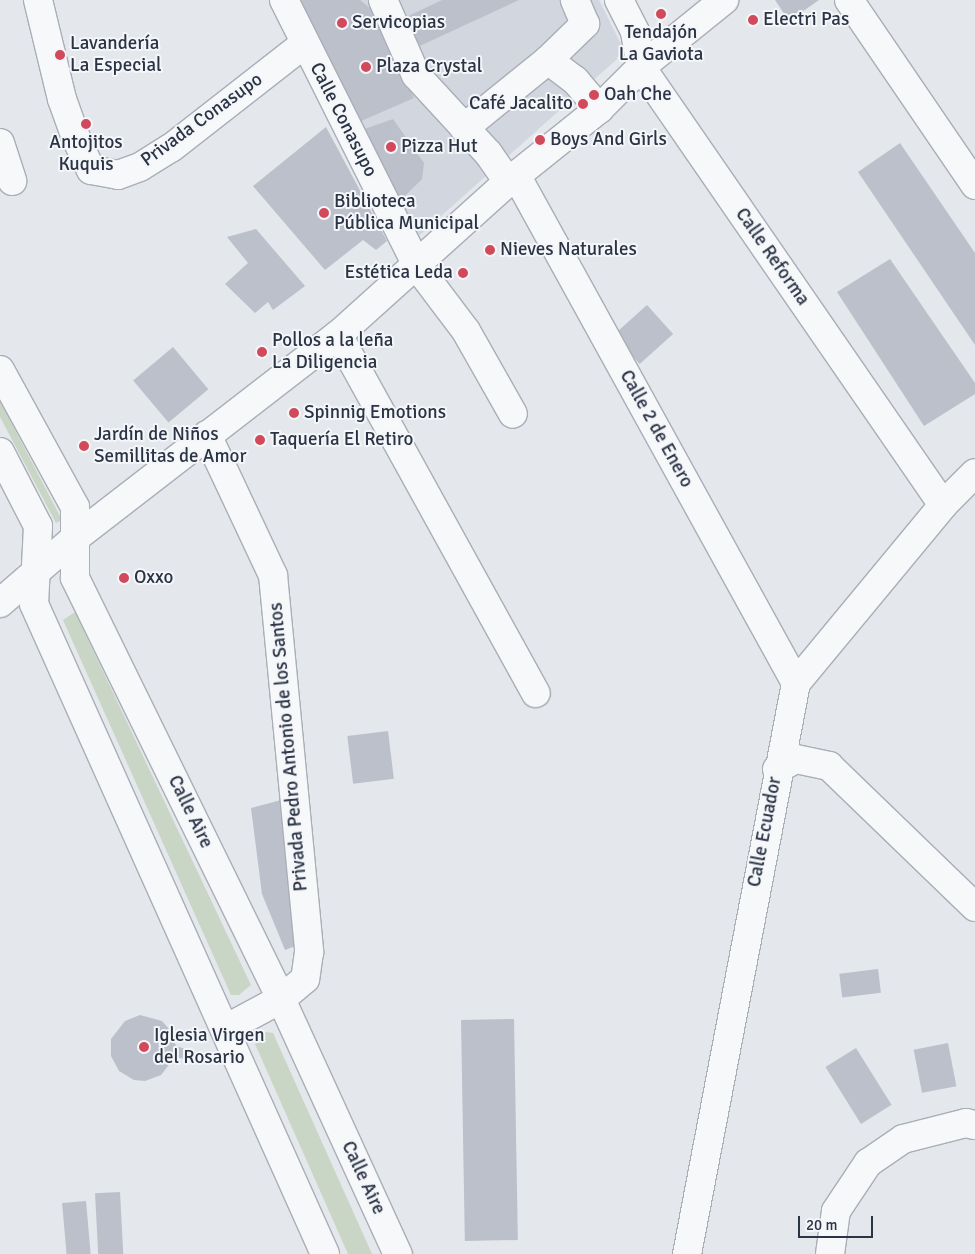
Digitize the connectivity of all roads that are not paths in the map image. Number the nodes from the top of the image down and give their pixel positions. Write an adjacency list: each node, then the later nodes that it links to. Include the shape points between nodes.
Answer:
1 (38, 0): 8 (street, Privada Conasupo, via 76,138 91,170 118,175 140,167 171,148)
2 (284, 0): 8 (street, Calle Conasupo)
3 (383, 0): 12 (street, Calle 2 de Enero, via 416,75)
4 (575, 0): 9 (street, via 586,24)
5 (619, 0): 10 (street, Calle Reforma, via 635,32)
6 (724, 0): 10 (street)
7 (849, 0): 16 (street)
8 (304, 44): 17 (street, Calle Conasupo)
9 (548, 60): 11 (street, via 575,80); 12 (street)
10 (641, 67): 11 (street); 24 (street, Calle Reforma)
11 (599, 109): 14 (street)
12 (464, 128): 14 (street, Calle 2 de Enero)
13 (0, 143): 15 (street)
14 (512, 178): 17 (street); 28 (street, Calle 2 de Enero)
15 (12, 181)
16 (975, 185)
17 (417, 266): 18 (street); 20 (street, Calle Conasupo, via 466,331)
18 (338, 334): 21 (street); 29 (street)
19 (0, 370): 25 (street, Calle Aire, via 75,507)
20 (513, 414)
21 (207, 435): 25 (street); 32 (street, Privada Pedro Antonio de los Santos, via 273,575 309,952 305,979)
22 (0, 452): 26 (street, via 38,526)
23 (975, 473): 24 (street, Calle Ecuador)
24 (943, 506): 28 (street, Calle Ecuador)
25 (75, 538): 26 (street); 32 (street, Calle Aire, via 75,578)
26 (36, 573): 27 (street); 33 (street, via 34,604)
27 (0, 603)
28 (796, 683): 30 (street, Calle Ecuador)
29 (536, 693)
30 (777, 769): 31 (street, via 796,759 829,766); 37 (street, Calle Ecuador)
31 (975, 908)
32 (281, 999): 33 (street, Privada Pedro Antonio de los Santos); 36 (street, Calle Aire)
33 (225, 1029): 35 (street)
34 (975, 1125): 38 (street, via 966,1123 903,1139 868,1163 836,1211)
35 (326, 1254)
36 (398, 1254)
37 (687, 1254)
38 (830, 1254)

